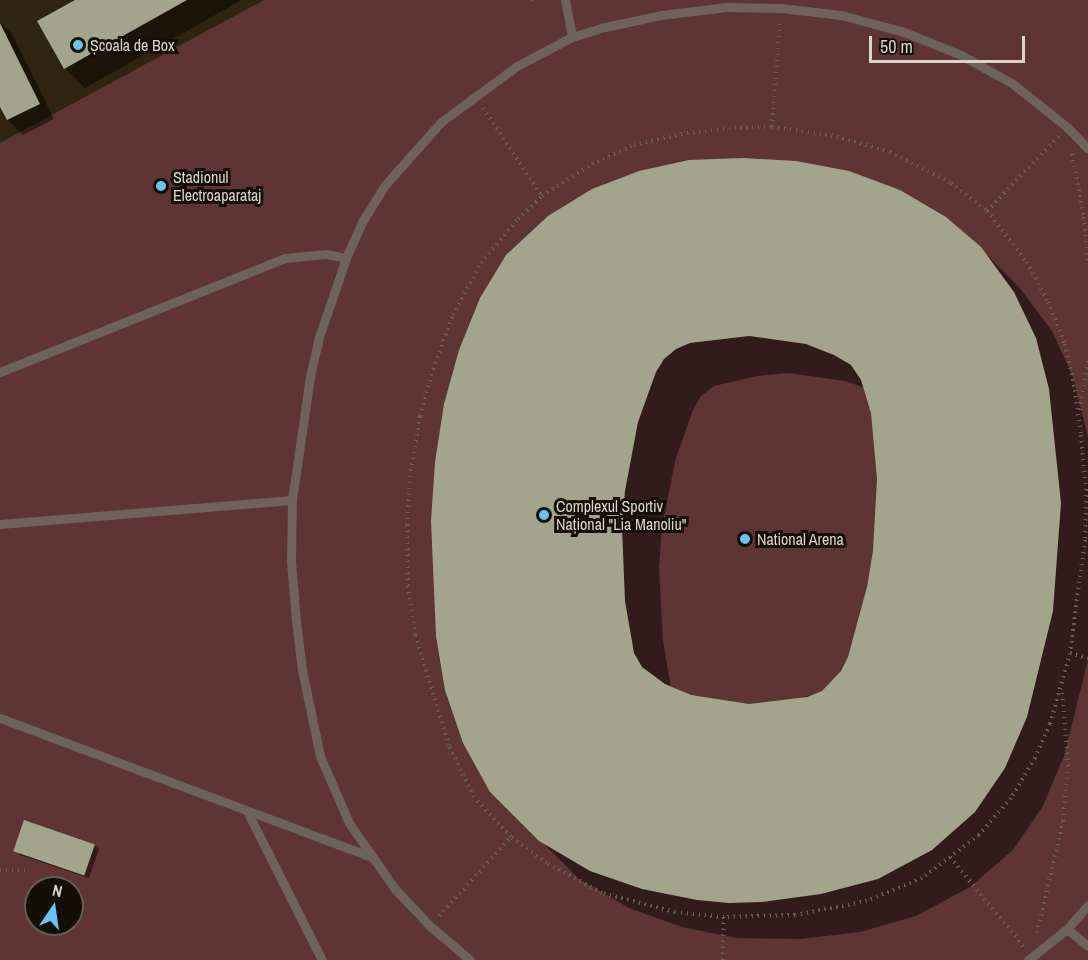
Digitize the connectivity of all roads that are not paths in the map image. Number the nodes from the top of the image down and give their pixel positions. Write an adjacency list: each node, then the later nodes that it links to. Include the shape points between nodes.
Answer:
1 (565, 0): 2 (lane)
2 (572, 37): 3 (lane, via 661,15 727,7 841,15 904,32 961,54 1013,84); 4 (lane, via 517,66 441,122 385,185)
3 (1088, 149)
4 (346, 258): 5 (lane, via 316,254 285,258); 6 (lane, via 318,340)
5 (0, 372)
6 (292, 500): 7 (lane); 10 (lane, via 292,574 310,714 320,756 349,823)
7 (0, 525)
8 (0, 718): 9 (lane)
9 (247, 811): 10 (lane); 15 (lane)
10 (371, 857): 16 (lane, via 430,926)
11 (1088, 905): 12 (lane)
12 (1067, 928): 13 (lane); 14 (lane)
13 (1088, 946)
14 (1030, 959)
15 (322, 960)
16 (470, 960)

